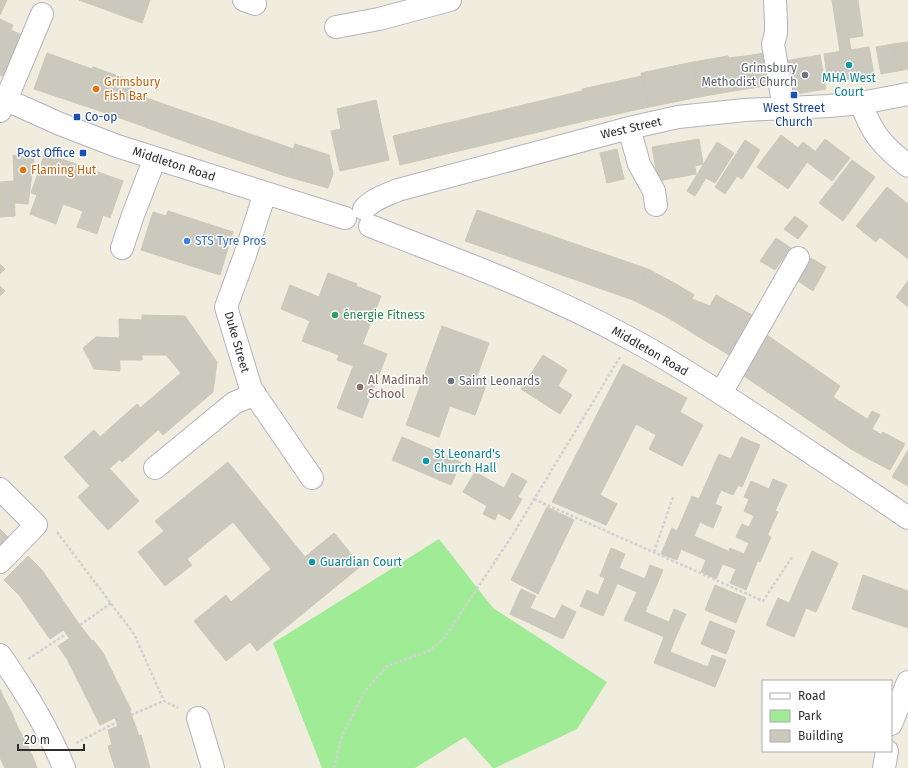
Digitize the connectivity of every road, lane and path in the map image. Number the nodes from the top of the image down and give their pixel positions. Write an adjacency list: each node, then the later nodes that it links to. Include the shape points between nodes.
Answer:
1 (450, 0): 4 (street, via 380,19)
2 (775, 0): 8 (street, via 776,33 773,44)
3 (42, 14): 7 (street, Middleton Road)
4 (336, 27)
5 (908, 94): 6 (street, West Street)
6 (861, 102): 8 (street, West Street); 11 (street, via 869,124 880,141)
7 (2, 103): 10 (street, Middleton Road)
8 (784, 108): 9 (street, West Street, via 678,117)
9 (629, 128): 13 (street, via 639,164 652,185); 14 (street, West Street, via 398,190 372,202)
10 (155, 158): 12 (street, Middleton Road); 15 (street)
11 (908, 166)
12 (265, 193): 14 (street, Middleton Road); 19 (street, Duke Street, via 226,307 251,389)
13 (656, 205)
14 (360, 218): 17 (street, Middleton Road, via 492,273)
15 (122, 248)
16 (798, 258): 18 (street)
17 (630, 339): 18 (street, Middleton Road); 24 (path)
18 (721, 393): 25 (street, Middleton Road)
19 (255, 394): 20 (street, via 234,403); 21 (street, Duke Street)
20 (155, 468)
21 (312, 478)
22 (0, 489): 26 (street)
23 (673, 497): 27 (path)
24 (534, 499): 27 (path); 43 (path, via 445,637 429,651 387,666 365,691 341,738)
25 (908, 518)
26 (36, 525): 29 (street); 30 (path, via 54,529)
27 (654, 552): 28 (path, via 763,601)
28 (792, 557)
29 (0, 562)
30 (111, 603): 31 (path); 35 (path, via 134,634)
31 (80, 624)
32 (66, 634): 33 (path)
33 (6, 663): 41 (street)
34 (908, 682): 39 (street)
35 (164, 701): 36 (path); 37 (path)
36 (132, 715)
37 (198, 718): 42 (street)
38 (117, 722): 41 (path)
39 (892, 722)
40 (887, 752): 44 (street)
41 (61, 760)
42 (213, 768)
43 (334, 768)
44 (884, 768)

